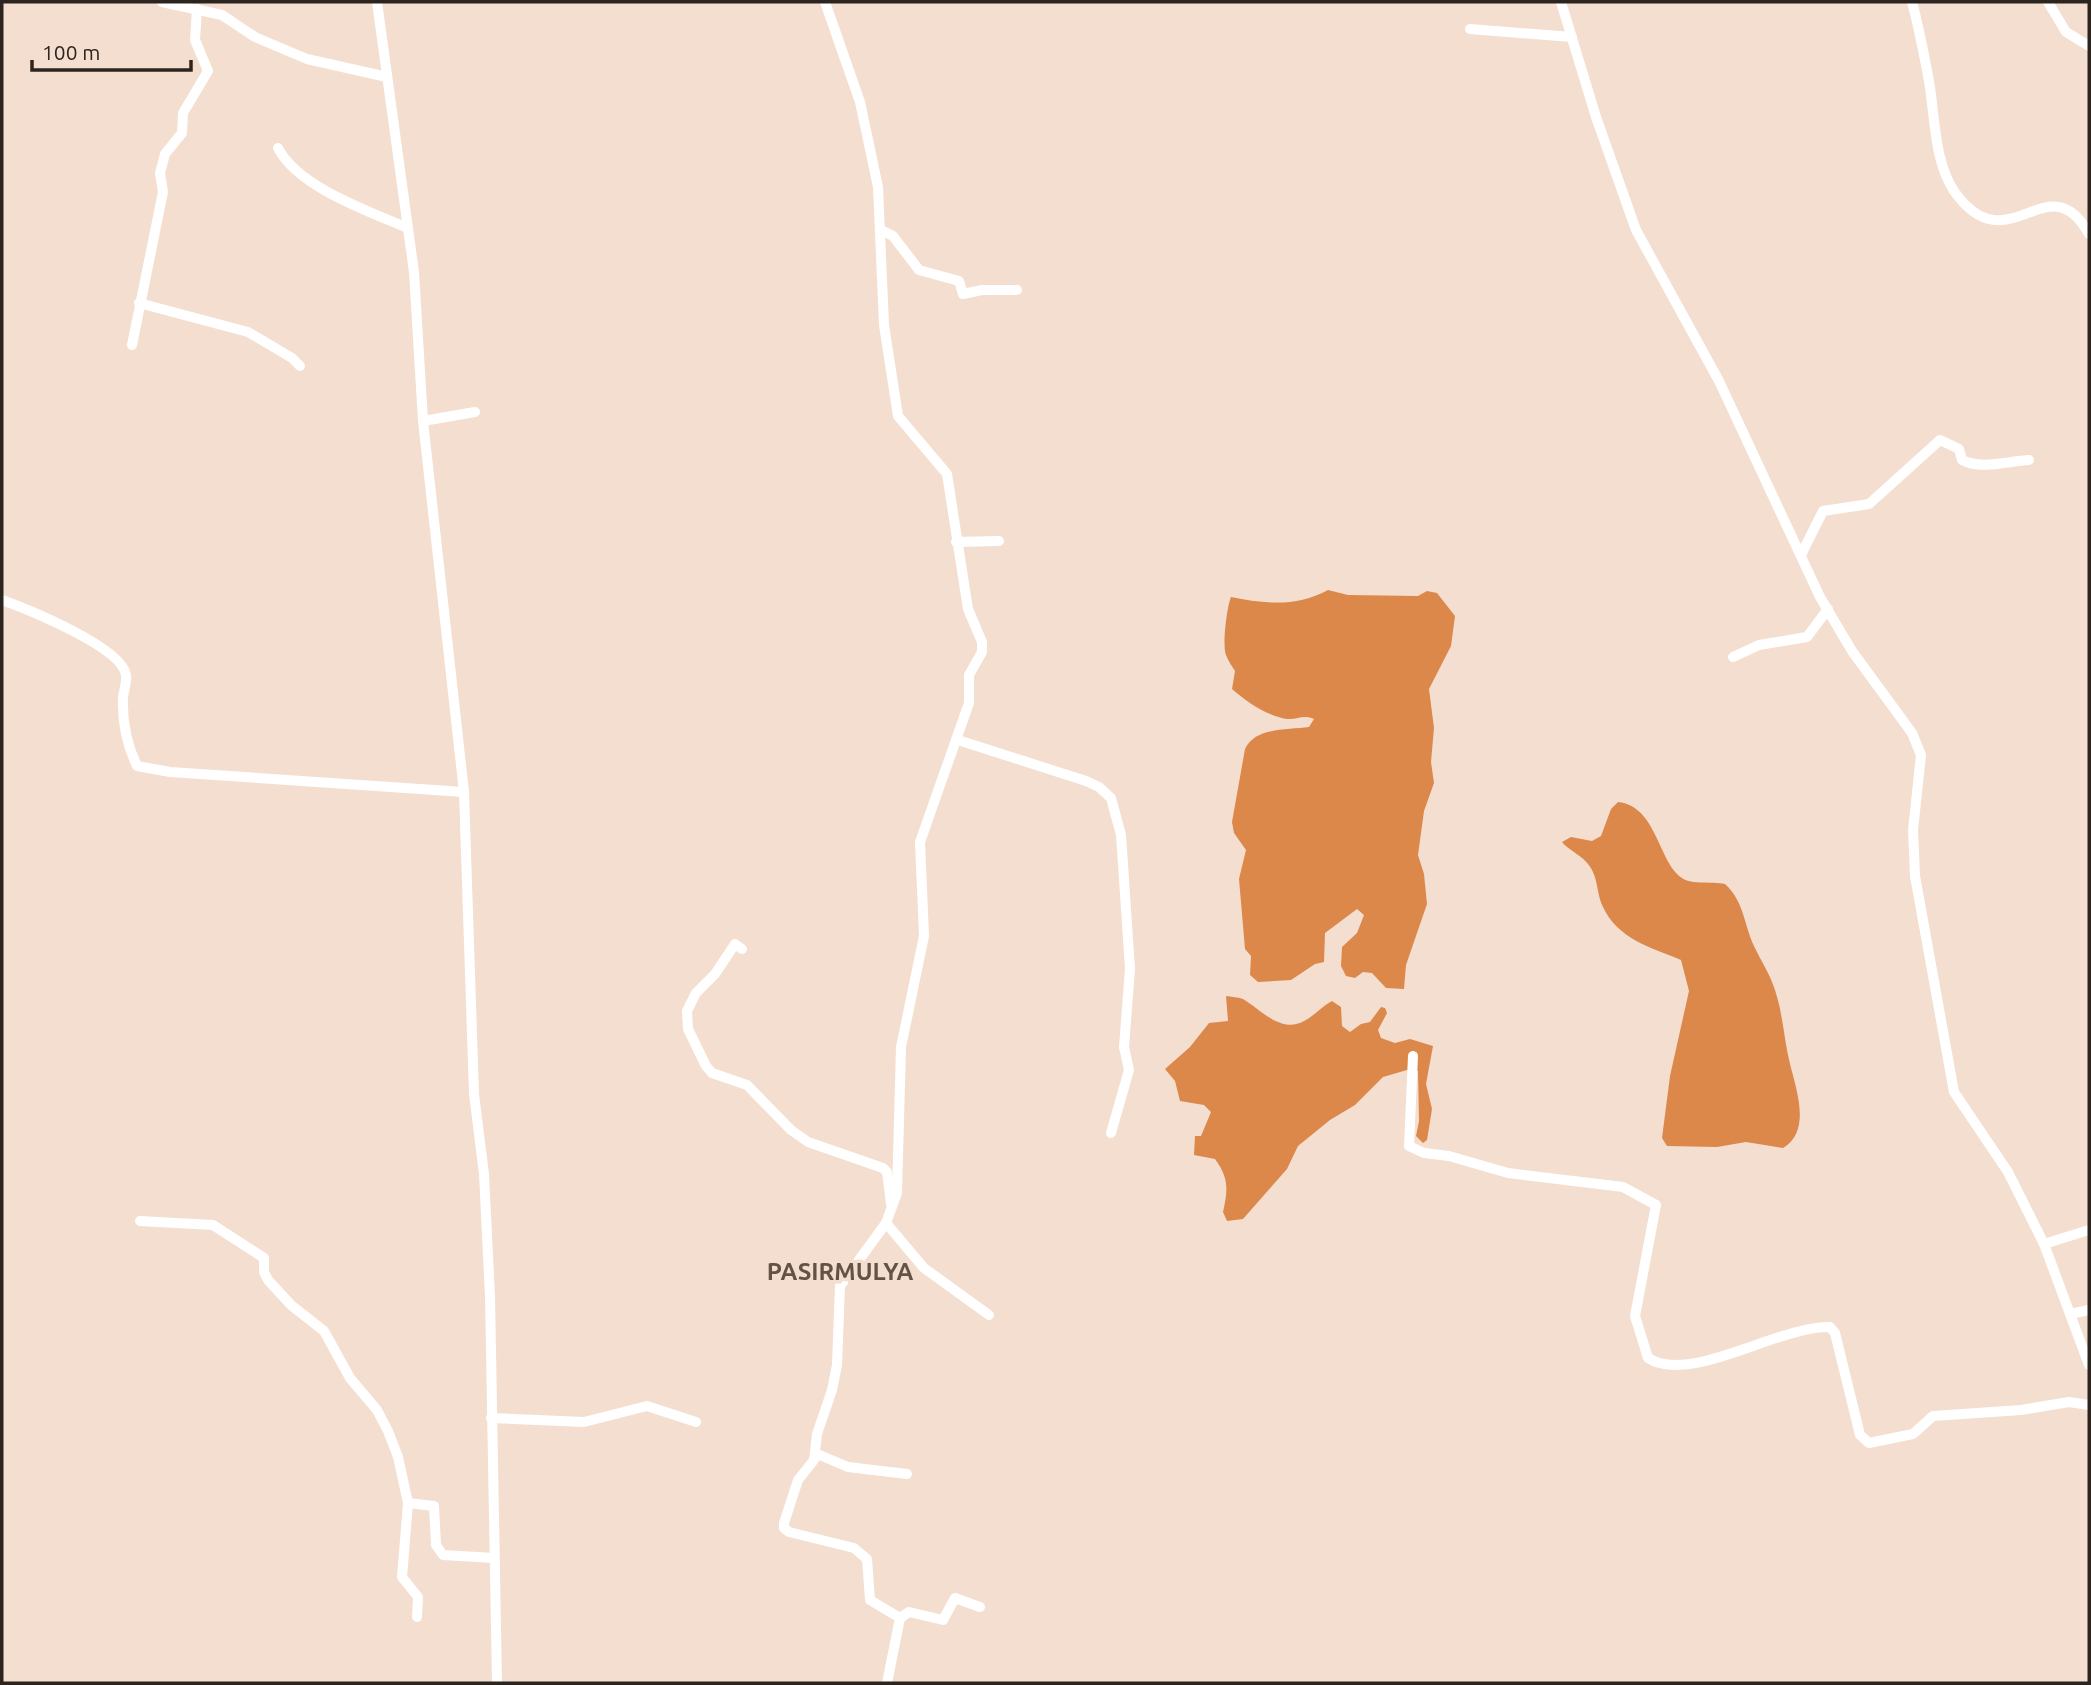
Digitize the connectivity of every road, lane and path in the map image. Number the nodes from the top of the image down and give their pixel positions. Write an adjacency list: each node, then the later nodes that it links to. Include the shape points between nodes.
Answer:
1 (162, 2): 7 (street)
2 (377, 2): 11 (street)
3 (825, 2): 14 (street, via 860,102 878,187)
4 (1561, 2): 9 (street)
5 (1913, 2): 15 (street, via 1944,169 1963,203 1981,215 2010,221 2045,206 2060,205 2074,212)
6 (2048, 2): 10 (street, via 2066,32)
7 (197, 9): 11 (street, via 222,15 255,37 307,59); 17 (street, via 195,40 208,71 183,113 182,133 163,159 163,192)
8 (1470, 29): 9 (street)
9 (1572, 37): 25 (street, via 1636,230 1719,381)
10 (2089, 46)
11 (387, 76): 13 (street)
12 (278, 148): 13 (street, via 286,162 327,190)
13 (408, 228): 21 (street)
14 (881, 230): 16 (street, via 892,236 919,270 959,281 963,294); 24 (street, via 884,325 898,416 947,474)
15 (2089, 234)
16 (1017, 290)
17 (139, 303): 18 (street); 19 (street, via 248,332)
18 (132, 345)
19 (300, 366)
20 (475, 412): 21 (street)
21 (423, 421): 30 (street)
22 (2029, 460): 25 (street, via 1985,465 1967,462 1959,449 1940,440 1868,504 1823,511)
23 (999, 541): 24 (street)
24 (956, 542): 29 (street, via 968,609 982,642 979,660 969,675 970,699)
25 (1801, 555): 27 (street)
26 (2, 600): 30 (street, via 71,630 121,664 126,674 123,715 137,766)
27 (1828, 610): 28 (street, via 1807,637 1759,645); 38 (street, via 1912,733 1921,755 1913,830 1914,876 1954,1092 2008,1172)
28 (1732, 657)
29 (958, 740): 33 (street, via 1086,781 1099,787 1114,806 1121,835 1129,963 1124,1047 1129,1070); 34 (street, via 920,842 925,936 901,1047 897,1193)
30 (464, 792): 44 (street, via 474,1094 484,1174)
31 (742, 949): 34 (street, via 733,945 687,1012 688,1029 706,1066 712,1073 747,1085 808,1142 883,1168)
32 (1413, 1056): 43 (street, via 1409,1146 1508,1173 1623,1188 1656,1205 1635,1316 1648,1359 1658,1365 1681,1368 1791,1332 1830,1327 1860,1435 1869,1443 1913,1434 1933,1416)
33 (1111, 1133)
34 (891, 1211): 36 (street)
35 (140, 1221): 48 (street, via 213,1224 264,1258 268,1280 324,1331 350,1378 377,1410 398,1457)
36 (886, 1223): 41 (street, via 924,1268); 46 (street, via 840,1286 837,1365)
37 (2089, 1230): 38 (street)
38 (2044, 1244): 40 (street)
39 (2089, 1310): 40 (street)
40 (2070, 1314): 42 (street)
41 (989, 1315)
42 (2089, 1365)
43 (2089, 1405)
44 (491, 1418): 45 (street, via 584,1422 647,1406); 49 (street)
45 (696, 1422)
46 (815, 1453): 47 (street, via 848,1467); 52 (street, via 791,1496 784,1528 861,1553 869,1567 870,1600)
47 (907, 1474)
48 (408, 1503): 49 (street, via 434,1506 436,1545 443,1555); 51 (street, via 402,1577 418,1597)
49 (494, 1558): 53 (street)
50 (981, 1607): 52 (street, via 955,1598 943,1620 909,1612)
51 (417, 1617)
52 (900, 1618): 54 (street)
53 (497, 1683)
54 (887, 1683)

